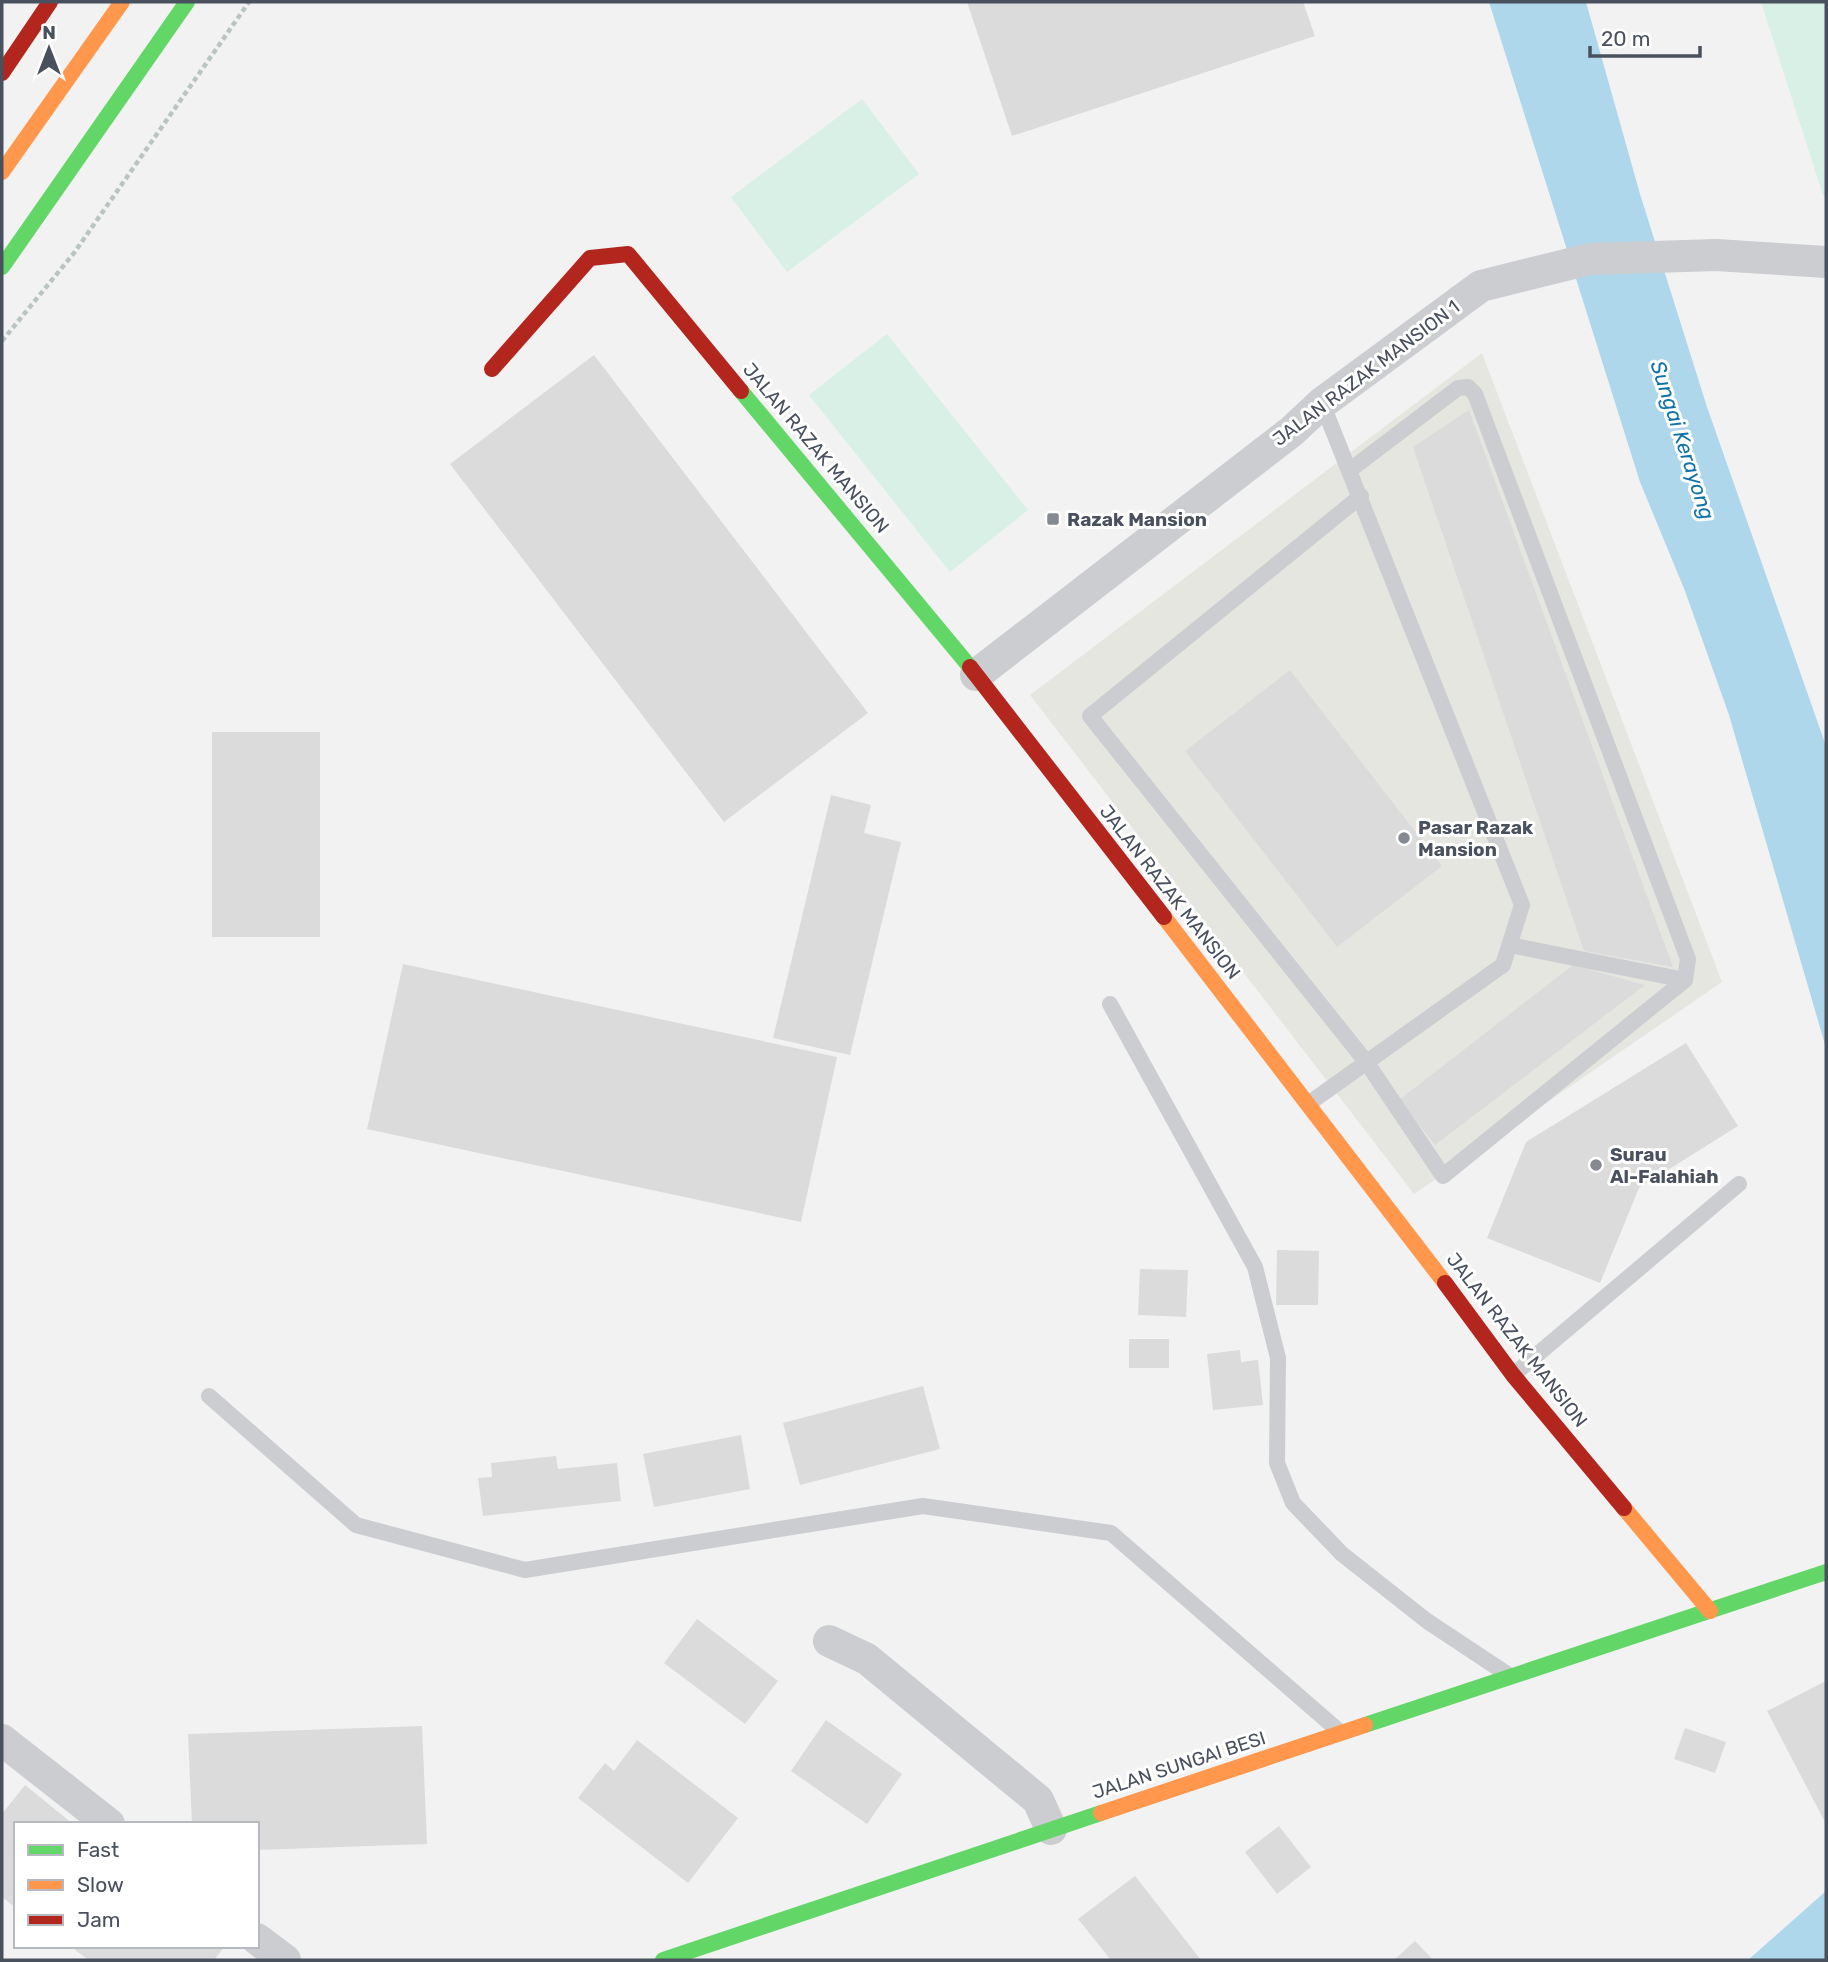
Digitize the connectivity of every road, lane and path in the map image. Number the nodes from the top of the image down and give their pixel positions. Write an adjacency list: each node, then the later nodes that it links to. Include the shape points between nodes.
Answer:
1 (50, 2): 5 (main road)
2 (122, 2): 6 (main road)
3 (187, 2): 8 (main road)
4 (249, 2): 9 (path, via 74,253)
5 (2, 73)
6 (2, 172)
7 (1826, 262): 11 (street, JALAN RAZAK MANSION 1, via 1716,255 1590,259 1481,286)
8 (2, 267)
9 (2, 341)
10 (492, 369): 14 (main road, JALAN RAZAK MANSION, via 590,258 628,254)
11 (1322, 403): 12 (lane); 14 (street, JALAN RAZAK MANSION 1)
12 (1350, 470): 13 (lane); 16 (lane, via 1458,388 1468,387 1475,394 1688,958)
13 (1360, 496): 15 (lane, via 1522,905); 18 (lane, via 1090,716)
14 (976, 675): 19 (main road, JALAN RAZAK MANSION)
15 (1510, 945): 16 (lane); 18 (lane, via 1503,965)
16 (1685, 980): 18 (lane, via 1443,1176)
17 (1111, 1004): 26 (lane, via 1255,1267 1278,1358 1277,1463 1293,1503 1342,1554 1427,1620)
18 (1367, 1063): 19 (lane)
19 (1308, 1104): 21 (main road, JALAN RAZAK MANSION)
20 (1739, 1184): 21 (lane)
21 (1513, 1375): 24 (main road, JALAN RAZAK MANSION)
22 (209, 1396): 27 (lane, via 356,1525 525,1570 923,1506 1111,1534)
23 (1826, 1572): 24 (main road)
24 (1710, 1611): 26 (main road, JALAN SUNGAI BESI)
25 (829, 1641): 30 (street, via 867,1659 1038,1800)
26 (1512, 1677): 27 (main road, JALAN SUNGAI BESI)
27 (1342, 1733): 30 (main road, JALAN SUNGAI BESI)
28 (2, 1740): 29 (street)
29 (106, 1822)
30 (1051, 1829): 33 (main road, JALAN SUNGAI BESI)
31 (259, 1940): 32 (street)
32 (285, 1960)
33 (663, 1960)

